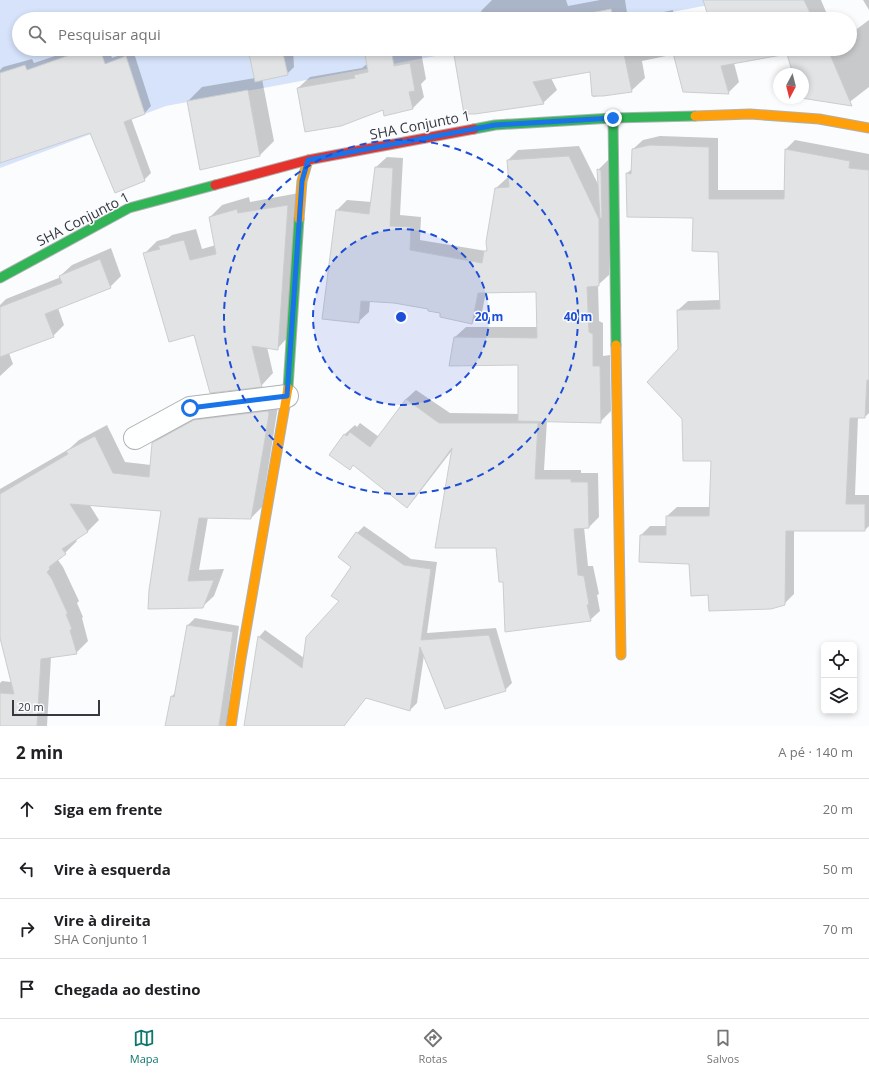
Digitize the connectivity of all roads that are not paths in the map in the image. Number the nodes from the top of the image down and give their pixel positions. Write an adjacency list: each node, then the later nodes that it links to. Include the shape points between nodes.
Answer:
1 (613, 118): 2 (street, SHA Conjunto 1, via 750,114 819,119); 3 (street, SHA Conjunto 1, via 495,125); 7 (street)
2 (869, 128)
3 (308, 160): 4 (street, SHA Conjunto 1, via 129,208); 5 (street, via 302,181)
4 (0, 278)
5 (287, 396): 6 (street, via 190,408); 8 (street, via 242,651)
6 (135, 438)
7 (621, 655)
8 (232, 726)

